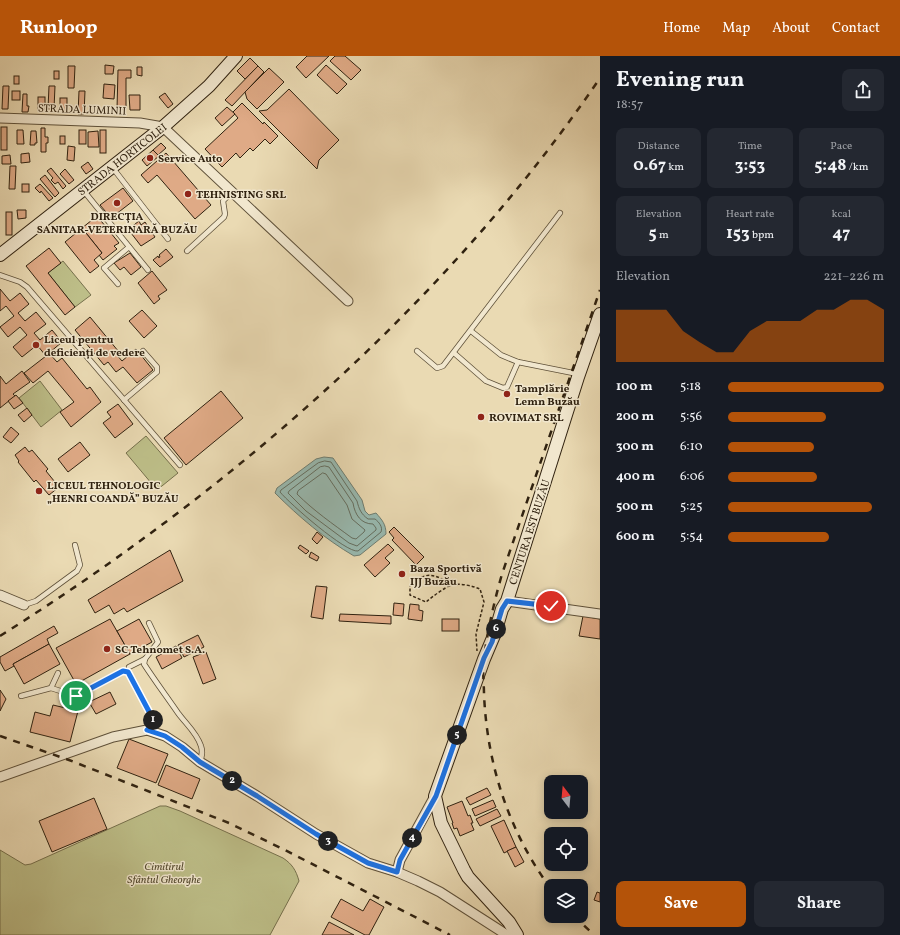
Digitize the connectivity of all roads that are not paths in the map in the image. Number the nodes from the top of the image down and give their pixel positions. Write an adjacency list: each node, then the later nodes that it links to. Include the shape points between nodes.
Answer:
1 (236, 56): 3 (main road, STRADA HORTICOLEI, via 209,86)
2 (0, 118): 3 (street, STRADA LUMINII, via 140,123)
3 (163, 127): 4 (main road, STRADA HORTICOLEI); 6 (street)
4 (112, 167): 5 (main road, STRADA HORTICOLEI); 8 (lane)
5 (83, 190): 9 (lane); 11 (main road, STRADA HORTICOLEI)
6 (232, 192): 10 (lane, via 223,201 224,218); 15 (street)
7 (560, 213): 17 (lane)
8 (168, 239)
9 (129, 247): 12 (lane); 14 (lane, via 104,268)
10 (187, 251)
11 (0, 255)
12 (148, 270)
13 (0, 275): 23 (lane, via 27,287)
14 (118, 284)
15 (348, 301)
16 (600, 314): 22 (main road, CENTURA EST BUZĂU)
17 (471, 331): 20 (lane); 21 (lane, via 501,355)
18 (143, 351): 23 (lane, via 157,367 157,372)
19 (417, 351): 20 (lane, via 437,368 443,366)
20 (454, 353): 21 (lane, via 486,381 503,388 507,387)
21 (518, 362): 22 (lane)
22 (579, 374): 27 (main road, CENTURA EST BUZĂU)
23 (124, 400): 24 (lane)
24 (180, 465)
25 (75, 545): 28 (lane, via 80,565 77,571 36,600)
26 (0, 595): 28 (street)
27 (507, 601): 29 (street); 41 (main road, CENTURA EST BUZĂU, via 481,664)
28 (24, 605)
29 (600, 614)
30 (149, 623): 31 (lane, via 158,642)
31 (145, 659): 32 (lane); 33 (lane)
32 (137, 663): 33 (lane); 34 (lane)
33 (144, 664): 39 (lane, via 193,731 201,746 203,756)
34 (127, 670): 36 (lane, via 76,696); 38 (lane, via 153,719 152,726)
35 (58, 672): 36 (lane)
36 (51, 688): 37 (lane)
37 (21, 696)
38 (147, 730): 39 (street, via 165,736); 40 (street, via 113,737)
39 (200, 762): 42 (street, via 316,834 368,863)
40 (0, 776)
41 (436, 796): 42 (street, via 400,860); 44 (main road, CENTURA EST BUZĂU, via 441,823 468,877 509,922)
42 (397, 872): 43 (street, via 440,892)
43 (507, 935)
44 (516, 935)

